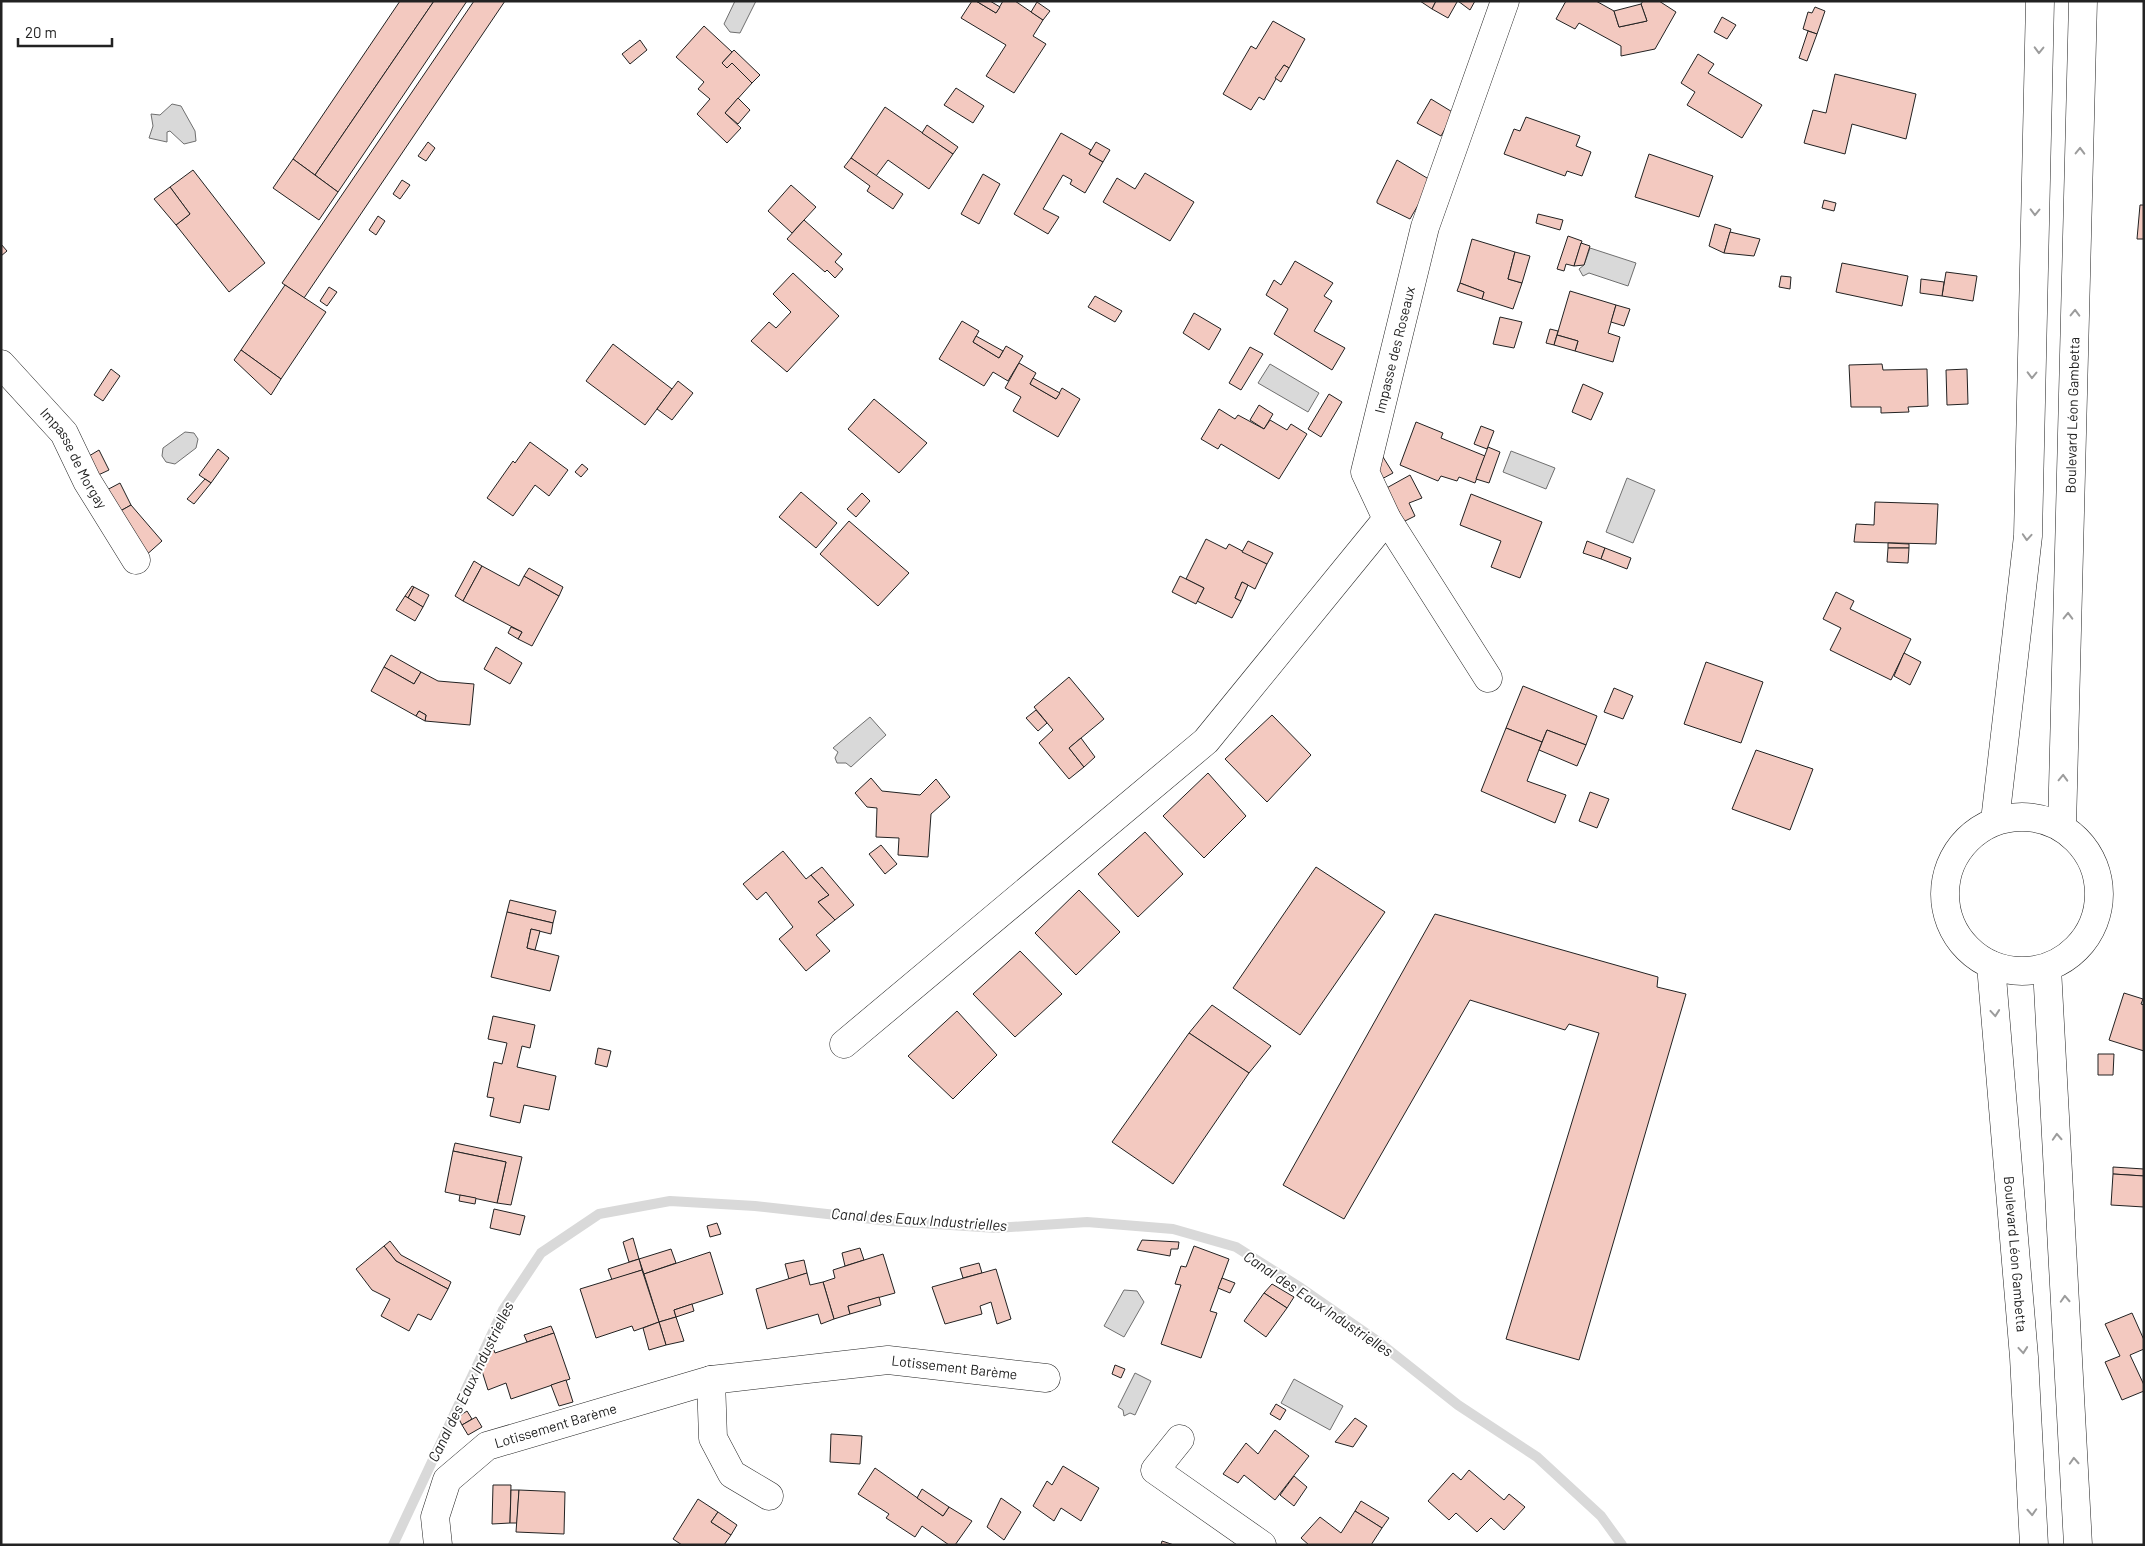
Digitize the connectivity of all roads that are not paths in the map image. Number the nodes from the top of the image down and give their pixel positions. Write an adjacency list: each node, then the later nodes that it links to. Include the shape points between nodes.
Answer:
1 (1504, 1): 5 (main road, Impasse des Roseaux, via 1425,227 1365,472)
2 (2040, 1): 8 (main road, one-way to 8, via 2028,536)
3 (2083, 1): 9 (main road, Boulevard Léon Gambetta, one-way to 3)
4 (1, 364): 6 (main road, Impasse de Morgay, via 64,433 87,482)
5 (1387, 520): 7 (main road, Impasse des Roseaux); 12 (main road, via 1206,741)
6 (136, 560)
7 (1488, 678)
8 (1995, 821): 9 (main road, via 2018,816 2041,818); 10 (main road, via 1972,834 1955,854 1946,878 1945,904 1953,930 1969,950)
9 (2062, 827): 11 (main road, via 2082,843 2095,865 2100,898 2098,915 2087,938 2069,956)
10 (1991, 965): 11 (main road, via 2009,970); 19 (main road, Boulevard Léon Gambetta, one-way to 19, via 2024,1357)
11 (2047, 968): 20 (main road, one-way to 11)
12 (844, 1044)
13 (1046, 1378): 14 (main road, Lotissement Barème, via 888,1360)
14 (711, 1380): 16 (main road, via 713,1438 732,1474); 17 (main road, Lotissement Barème, via 487,1446 447,1480 434,1517)
15 (1180, 1439): 18 (main road, via 1155,1470)
16 (769, 1496)
17 (438, 1545)
18 (1262, 1545)
19 (2034, 1545)
20 (2078, 1545)

